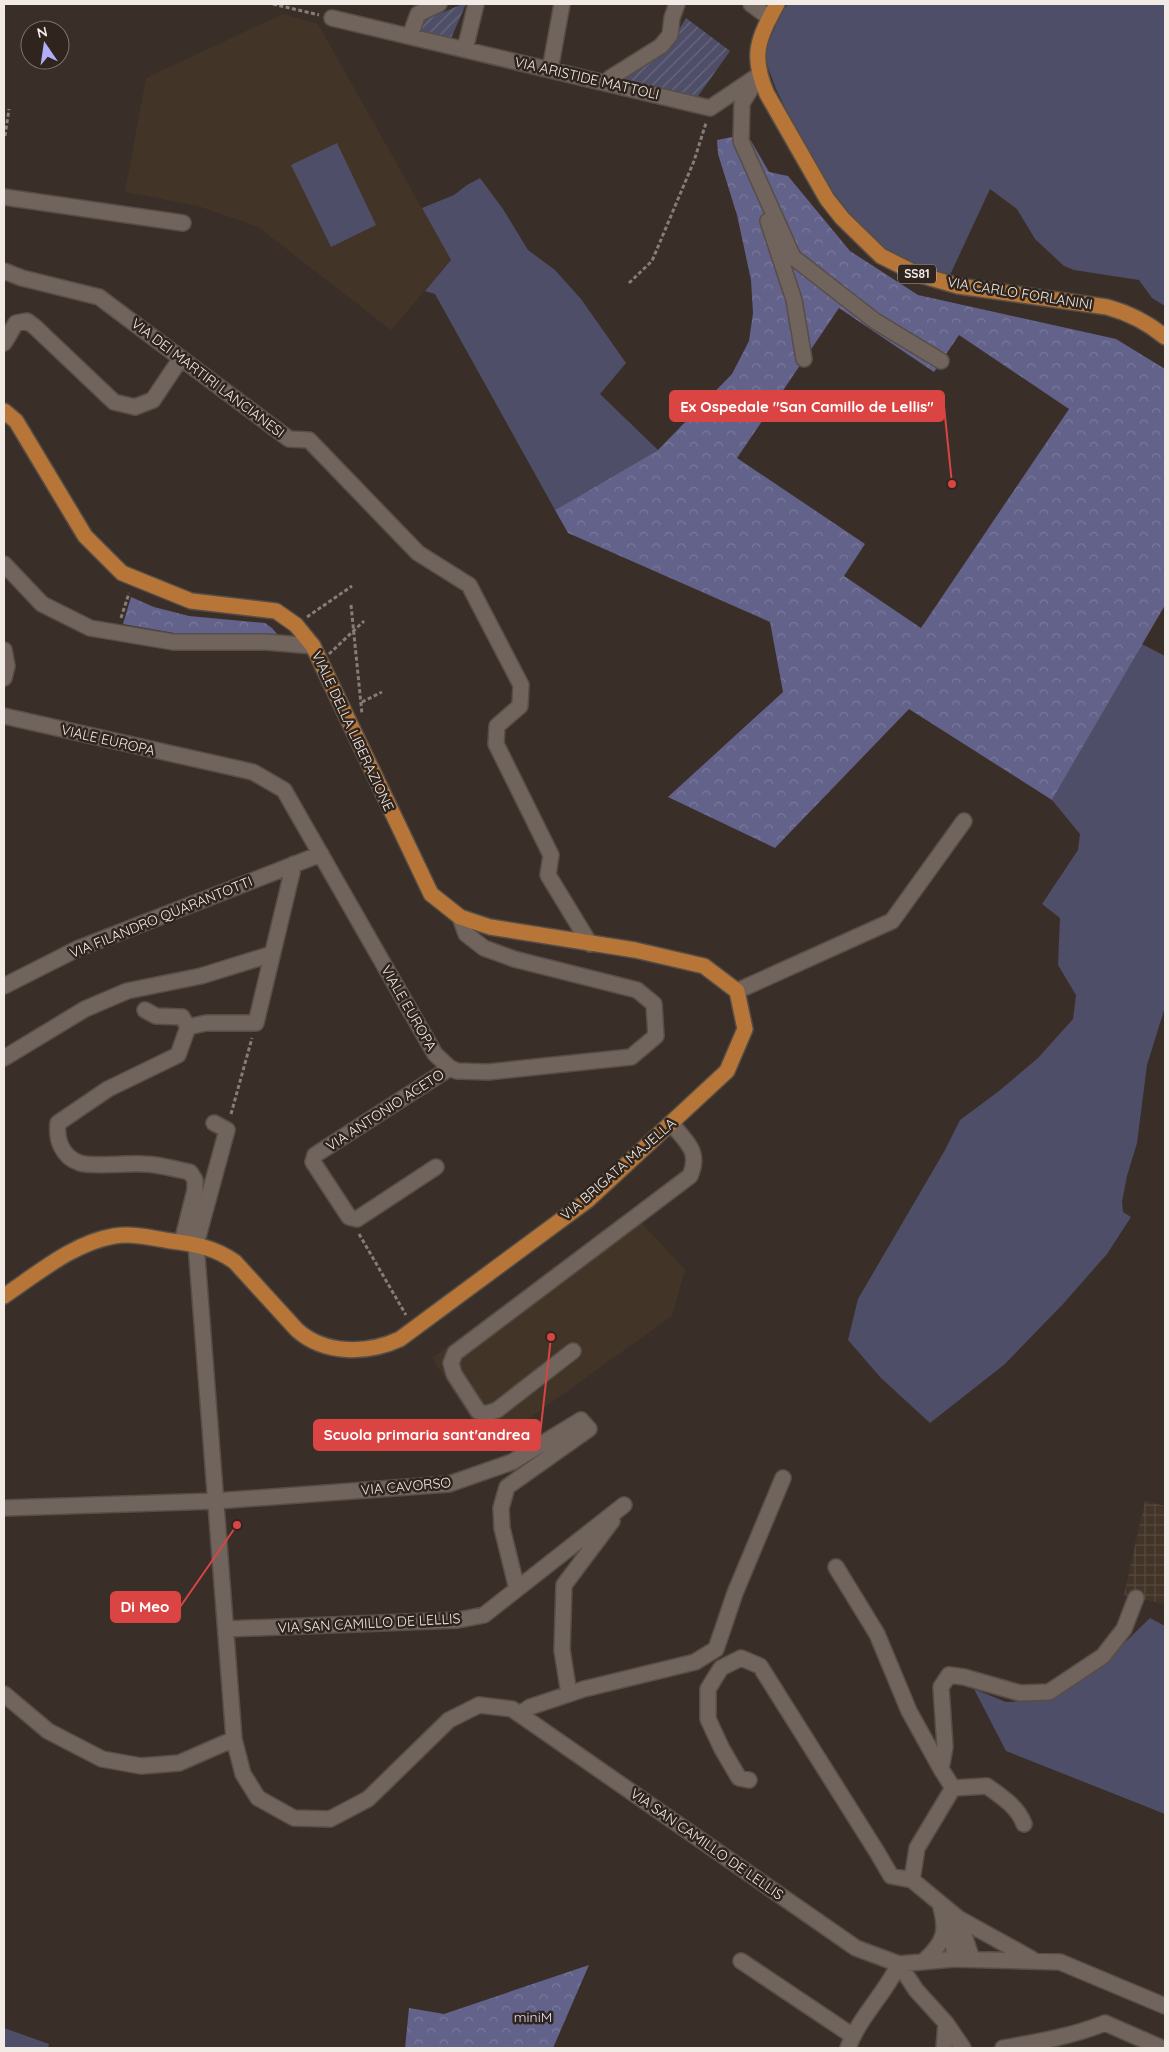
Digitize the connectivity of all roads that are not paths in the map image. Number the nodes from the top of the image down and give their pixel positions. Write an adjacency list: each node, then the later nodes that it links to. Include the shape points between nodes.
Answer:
1 (439, 4): 9 (street, via 418,14)
2 (476, 4): 10 (street)
3 (562, 4): 11 (street)
4 (677, 4): 13 (street, via 670,36 661,46)
5 (751, 4): 8 (street)
6 (777, 4): 8 (main road, VIA CARLO FORLANINI / SS81)
7 (332, 18): 9 (street, VIA ARISTIDE MATTOLI)
8 (770, 18): 12 (main road, VIA CARLO FORLANINI / SS81, via 757,53)
9 (410, 36): 10 (street, VIA ARISTIDE MATTOLI)
10 (467, 42): 11 (street, VIA ARISTIDE MATTOLI)
11 (550, 70): 12 (street, VIA ARISTIDE MATTOLI, via 710,108)
12 (759, 75): 14 (street, via 742,103); 18 (main road, VIA CARLO FORLANINI / SS81, via 827,200 881,256 918,274 958,286 1129,313)
13 (610, 78)
14 (742, 141): 21 (street, via 794,300); 22 (street, via 794,257 875,321)
15 (4, 198): 16 (street)
16 (183, 223)
17 (4, 271): 20 (street, VIA DEI MARTIRI LANCIANESI, via 99,296)
18 (1165, 337)
19 (4, 343): 20 (street, via 16,323 27,321 114,402 135,407 153,400)
20 (181, 358): 33 (street, VIA DEI MARTIRI LANCIANESI, via 289,438 309,440 418,552 469,585 522,685 520,706 497,726 496,744 551,854 548,875)
21 (804, 359)
22 (941, 361)
23 (4, 411): 25 (main road, via 16,421 84,536 122,573 191,600 276,611 296,625)
24 (4, 564): 25 (street, VIALE DELLA LIBERAZIONE, via 42,604 90,628 173,642 266,642)
25 (313, 646): 32 (main road, VIALE DELLA LIBERAZIONE, via 431,894)
26 (4, 650): 27 (street)
27 (4, 678)
28 (4, 716): 30 (street, VIALE EUROPA, via 253,772 284,790)
29 (964, 821): 36 (street, via 892,921)
30 (321, 854): 31 (street, VIA FILANDRO QUARANTOTTI); 40 (street, VIALE EUROPA, via 435,1054)
31 (294, 864): 34 (street); 35 (street, VIA FILANDRO QUARANTOTTI, via 77,949)
32 (460, 918): 33 (main road, via 490,927); 40 (street, via 466,934 484,948 514,959 637,990 654,1004 656,1036 631,1057 488,1072)
33 (590, 944): 36 (main road, via 635,950 704,966)
34 (272, 954): 38 (street, via 256,1023 206,1023); 39 (street, via 201,976 127,991 84,1008)
35 (4, 986)
36 (736, 991): 41 (main road, VIA BRIGATA MAJELLA, via 745,1029 727,1071)
37 (145, 1010): 38 (street, via 156,1016 182,1017)
38 (188, 1028): 44 (street, via 178,1055 108,1090 58,1123 57,1133 58,1144 69,1157 81,1164 145,1164 190,1172 195,1180 195,1190)
39 (4, 1058)
40 (450, 1068): 43 (street, VIA ANTONIO ACETO, via 315,1155 313,1162 349,1217 357,1219)
41 (671, 1123): 44 (main road, VIA BRIGATA MAJELLA, via 588,1200 400,1339 386,1346 348,1349 318,1345 307,1339 235,1262 217,1251); 46 (street, via 694,1154 690,1176 455,1353 451,1363 454,1374 478,1411 485,1414 497,1410)
42 (221, 1126): 44 (street)
43 (436, 1168)
44 (189, 1243): 45 (main road, VIA BRIGATA MAJELLA, via 130,1235 102,1239 75,1250); 48 (street, VIA SAN CAMILLO DE LELLIS)
45 (4, 1296)
46 (573, 1351)
47 (782, 1478): 55 (street, via 716,1649 695,1662)
48 (216, 1501): 49 (street, VIA CAVORSO); 51 (street, VIA CAVORSO, via 449,1484 512,1462 581,1420 589,1430 507,1487 501,1508 502,1528); 53 (street, VIA SAN CAMILLO DE LELLIS)
49 (4, 1508)
50 (836, 1567): 58 (street, via 877,1634 909,1711)
51 (517, 1589): 53 (street, VIA SAN CAMILLO DE LELLIS, via 484,1615 458,1620); 55 (street, VIA SAN CAMILLO DE LELLIS, via 620,1509 564,1585 562,1650)
52 (1136, 1598): 58 (street, via 1124,1629 1103,1656 1049,1692 1020,1693 949,1675 941,1687 945,1747)
53 (226, 1629): 57 (street, VIA SAN CAMILLO DE LELLIS)
54 (4, 1694): 57 (street, via 48,1731 102,1759 142,1766 179,1763)
55 (569, 1694): 56 (street, via 530,1707)
56 (520, 1714): 57 (street, VIA SAN CAMILLO DE LELLIS, via 512,1709 479,1704 449,1720 368,1799 330,1819 294,1818 258,1798 243,1774); 70 (street, VIA SAN CAMILLO DE LELLIS, via 856,1948)
57 (234, 1739)
58 (941, 1769): 60 (street)
59 (749, 1780): 62 (street, VIA SAN CAMILLO DE LELLIS, via 739,1778 708,1718 708,1689 721,1668 742,1658 760,1666 891,1876)
60 (953, 1788): 61 (street, via 987,1786 1022,1816); 62 (street, via 918,1848)
61 (1024, 1824)
62 (912, 1880): 63 (street, VIA SAN CAMILLO DE LELLIS)
63 (940, 1904): 64 (street, VIA SAN CAMILLO DE LELLIS); 65 (street, VIA SAN CAMILLO DE LELLIS, via 950,1920); 69 (street, via 945,1932 935,1952)
64 (958, 1918): 66 (street); 68 (street, VIA SAN CAMILLO DE LELLIS)
65 (954, 1959): 66 (street, VIA SAN CAMILLO DE LELLIS); 69 (street, VIA SAN CAMILLO DE LELLIS)
66 (972, 1959): 68 (street, VIA SAN CAMILLO DE LELLIS)
67 (740, 1961): 73 (street)
68 (1035, 1961): 71 (street, VIA SAN CAMILLO DE LELLIS, via 1060,1962)
69 (924, 1962): 70 (street, VIA SAN CAMILLO DE LELLIS)
70 (899, 1964): 72 (street, via 916,1990); 73 (street, via 892,1980)
71 (1165, 2006)
72 (946, 2023): 75 (street); 76 (street)
73 (850, 2042)
74 (1052, 2044): 77 (street); 78 (street, via 1105,2023)
75 (944, 2048)
76 (964, 2048)
77 (1004, 2048)
78 (1162, 2048)

